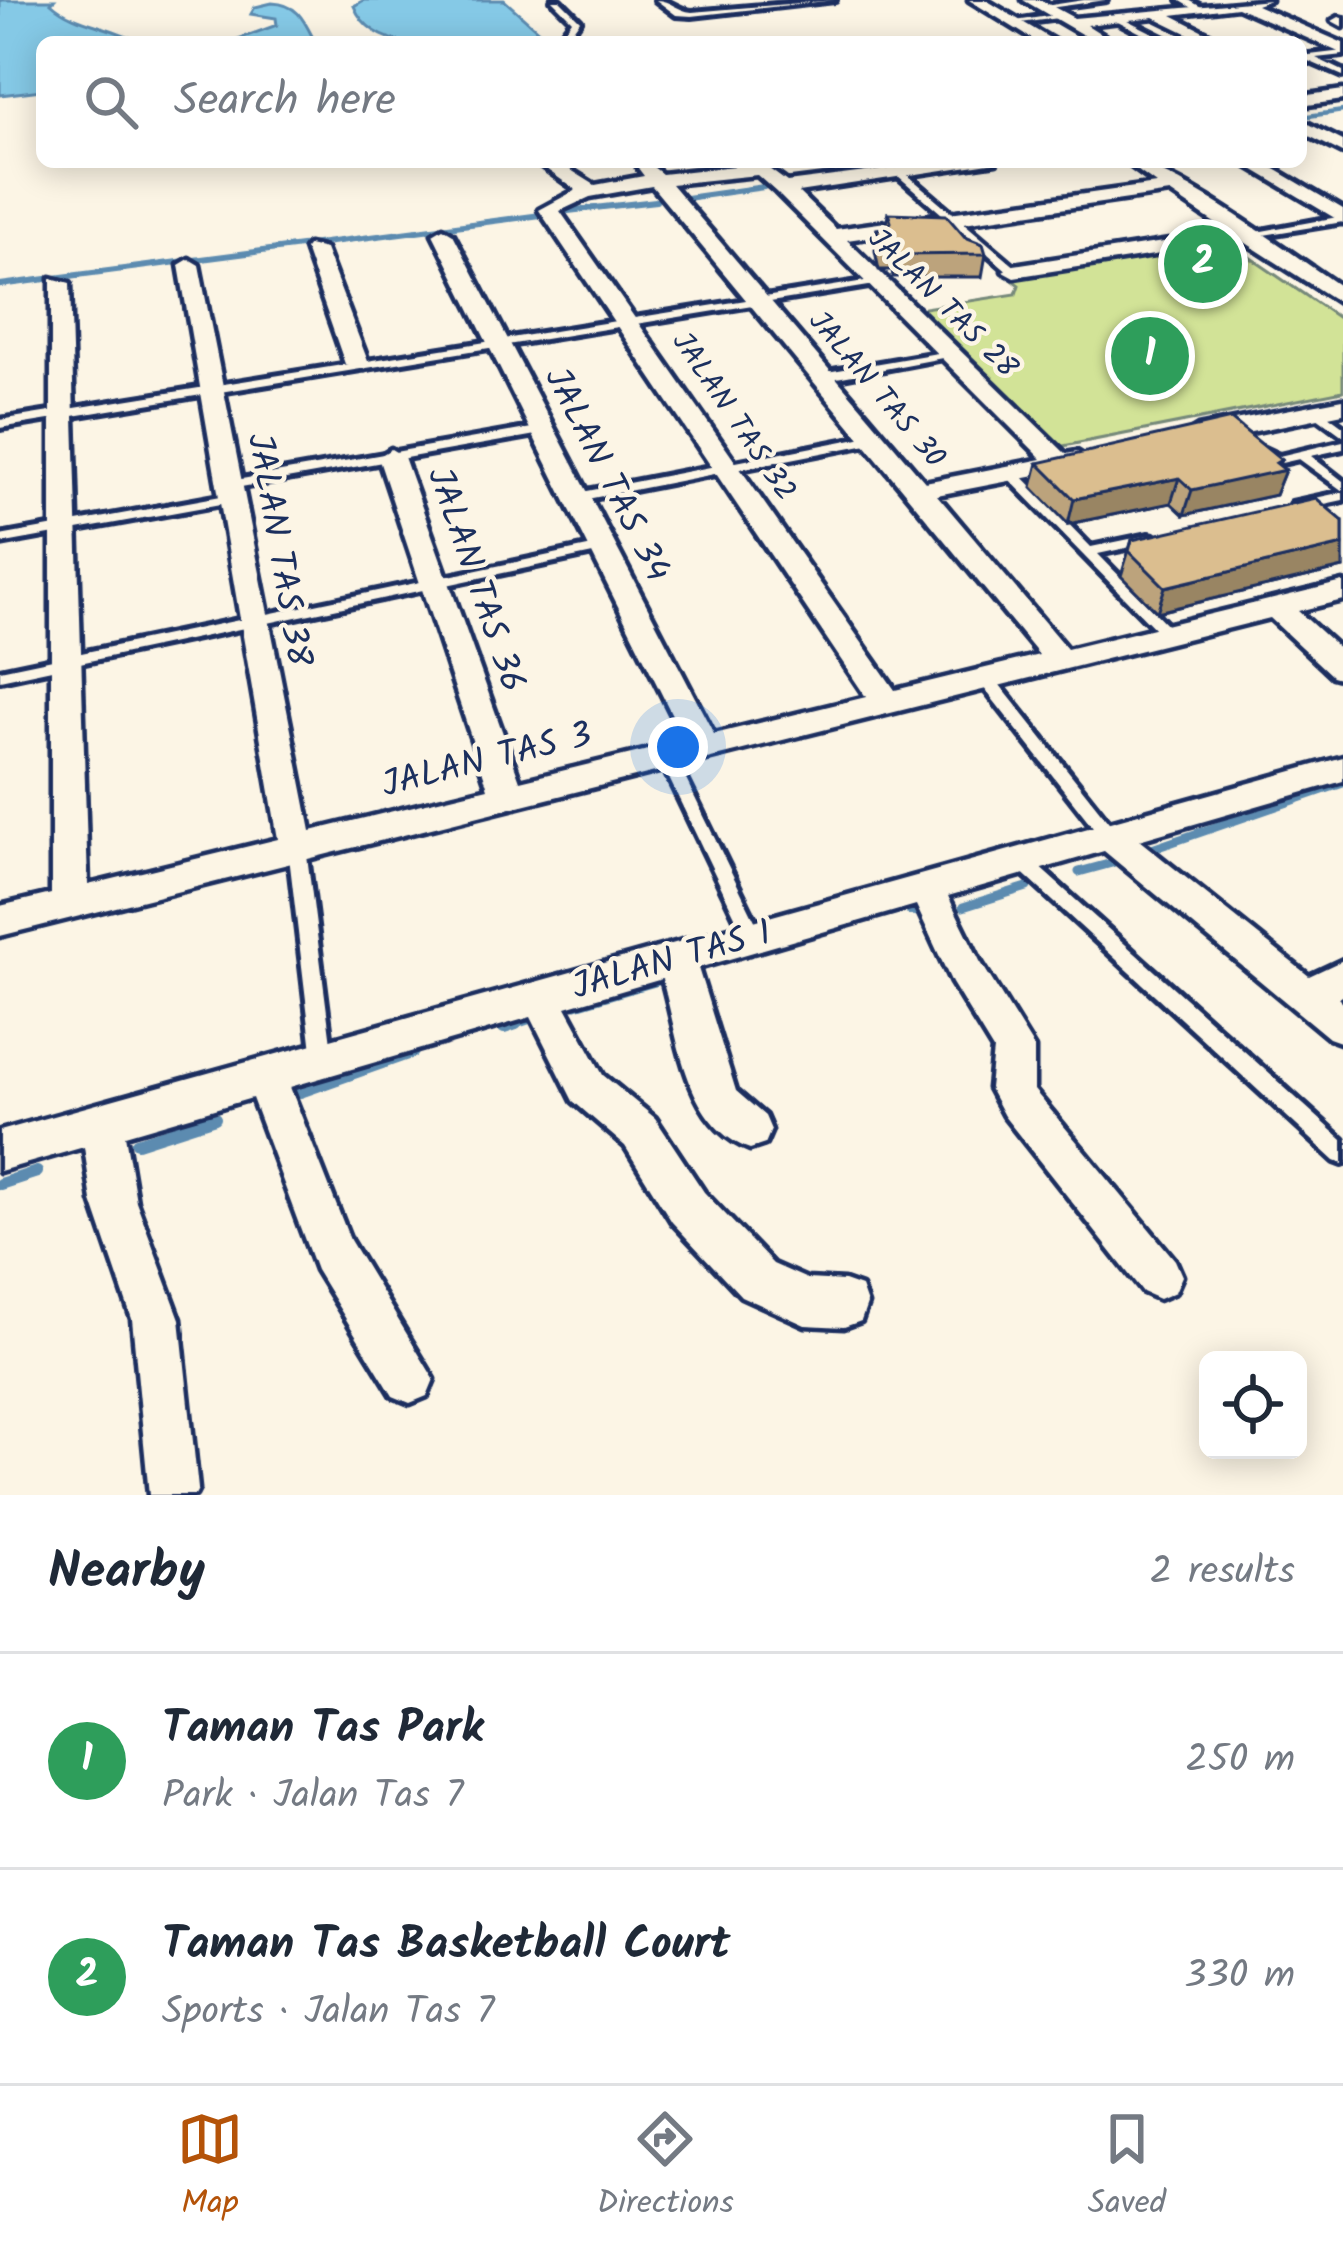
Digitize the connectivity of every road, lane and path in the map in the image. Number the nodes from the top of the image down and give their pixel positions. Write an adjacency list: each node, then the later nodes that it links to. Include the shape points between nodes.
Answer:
1 (556, 0): 17 (lane, via 576,20)
2 (660, 0): 7 (lane, via 679,14)
3 (831, 0): 7 (lane)
4 (976, 0): 14 (street)
5 (1102, 0): 8 (lane)
6 (1263, 0): 9 (street)
7 (782, 2)
8 (1036, 3): 13 (street)
9 (1238, 3): 10 (street); 16 (street)
10 (1191, 4): 11 (street)
11 (1156, 13): 12 (street); 21 (street)
12 (1117, 17): 13 (street); 20 (lane)
13 (1065, 19): 14 (lane); 19 (street)
14 (1013, 22): 18 (street)
15 (1342, 22): 16 (street)
16 (1295, 28): 22 (street)
17 (564, 36)
18 (1038, 36)
19 (1095, 36)
20 (1153, 36)
21 (1204, 36)
22 (1343, 51): 23 (lane)
23 (1307, 57)
24 (1307, 59): 25 (lane)
25 (1343, 74)
26 (1307, 85): 27 (street)
27 (1336, 96)
28 (1307, 128): 29 (street)
29 (1343, 148)
30 (555, 168): 40 (street)
31 (729, 168): 36 (street)
32 (751, 168): 39 (street, JALAN TAS 28)
33 (940, 168): 37 (street)
34 (1145, 168): 38 (street)
35 (1260, 168): 42 (street)
36 (650, 172): 40 (street); 52 (street, JALAN TAS 30)
37 (900, 173): 39 (street); 41 (lane)
38 (1174, 187): 41 (street); 44 (street)
39 (782, 188): 45 (street, JALAN TAS 28)
40 (593, 192): 53 (street, JALAN TAS 32, via 549,210)
41 (953, 218): 45 (street); 48 (lane)
42 (1343, 218): 44 (lane)
43 (443, 234): 54 (street, JALAN TAS 34)
44 (1245, 235): 48 (street); 51 (street)
45 (830, 236): 49 (street, JALAN TAS 28)
46 (315, 249): 56 (street)
47 (189, 265): 58 (street, JALAN TAS 38)
48 (1014, 271)
49 (877, 282): 52 (lane); 55 (street, JALAN TAS 28)
50 (58, 283): 60 (street)
51 (1340, 294)
52 (756, 301): 53 (lane); 57 (street, JALAN TAS 30)
53 (629, 321): 54 (lane); 72 (street, JALAN TAS 32)
54 (497, 341): 56 (lane); 63 (street, JALAN TAS 34)
55 (949, 353): 57 (lane); 71 (street, JALAN TAS 28)
56 (357, 364): 58 (lane)
57 (821, 377): 65 (street, JALAN TAS 30)
58 (212, 388): 60 (lane); 76 (street, JALAN TAS 38)
59 (1330, 408): 62 (street); 64 (lane)
60 (60, 414): 61 (lane); 79 (street)
61 (0, 424)
62 (1234, 428): 66 (street); 69 (lane, via 1274,460)
63 (542, 430): 70 (lane); 77 (street, JALAN TAS 34)
64 (1343, 432)
65 (874, 439): 72 (lane); 75 (street, JALAN TAS 30)
66 (1169, 441)
67 (1343, 446): 69 (lane)
68 (1103, 454): 71 (street)
69 (1302, 455): 74 (lane)
70 (391, 457): 76 (lane); 84 (street, JALAN TAS 36)
71 (1060, 463): 73 (street)
72 (727, 467): 77 (lane); 94 (street, JALAN TAS 32)
73 (1011, 472): 75 (street); 83 (lane)
74 (1342, 487): 78 (lane)
75 (919, 491): 89 (street, JALAN TAS 30)
76 (231, 492): 79 (lane); 87 (street, JALAN TAS 38)
77 (578, 497): 82 (street, JALAN TAS 34)
78 (1274, 511)
79 (63, 529): 81 (lane); 90 (street)
80 (1158, 537): 83 (lane)
81 (0, 540)
82 (602, 548): 84 (lane); 95 (street, JALAN TAS 34)
83 (1089, 552): 88 (lane)
84 (436, 587): 87 (lane); 98 (street, JALAN TAS 36)
85 (1343, 591): 86 (street, JALAN TAS 3)
86 (1275, 608): 88 (street, JALAN TAS 3); 91 (street)
87 (255, 623): 90 (lane); 100 (street, JALAN TAS 38)
88 (1168, 634): 89 (street, JALAN TAS 3)
89 (1060, 660): 93 (street, JALAN TAS 3)
90 (66, 661): 92 (lane); 103 (street)
91 (1343, 669)
92 (0, 675)
93 (986, 679): 94 (street, JALAN TAS 3); 99 (lane)
94 (887, 703): 95 (street, JALAN TAS 3)
95 (705, 747): 96 (street, JALAN TAS 3)
96 (667, 757): 98 (street, JALAN TAS 3); 105 (lane)
97 (1343, 770): 99 (street, JALAN TAS 1)
98 (508, 796): 100 (street, JALAN TAS 3)
99 (1110, 836): 101 (street, JALAN TAS 1); 108 (street)
100 (297, 848): 103 (street, JALAN TAS 3); 111 (lane)
101 (1021, 861): 102 (street, JALAN TAS 1); 116 (lane)
102 (926, 888): 105 (street, JALAN TAS 1); 117 (street, via 1014,1048 1010,1088 1018,1103)
103 (70, 904): 104 (street, JALAN TAS 3)
104 (0, 921)
105 (754, 937): 106 (street, JALAN TAS 1)
106 (676, 959): 109 (street, JALAN TAS 1); 114 (street, via 718,1102)
107 (1343, 976): 108 (street)
108 (1307, 997): 110 (street)
109 (541, 998): 111 (street, JALAN TAS 1); 118 (street, via 588,1088 640,1132 688,1207 757,1280 805,1302)
110 (1343, 1026)
111 (323, 1060): 112 (street, JALAN TAS 1)
112 (265, 1076): 113 (street, JALAN TAS 1); 119 (street, via 332,1254)
113 (102, 1123): 115 (street, JALAN TAS 1); 120 (street, via 114,1202 156,1319)
114 (751, 1130)
115 (0, 1151)
116 (1343, 1154)
117 (1159, 1276)
118 (844, 1304)
119 (410, 1379)
120 (172, 1490)

